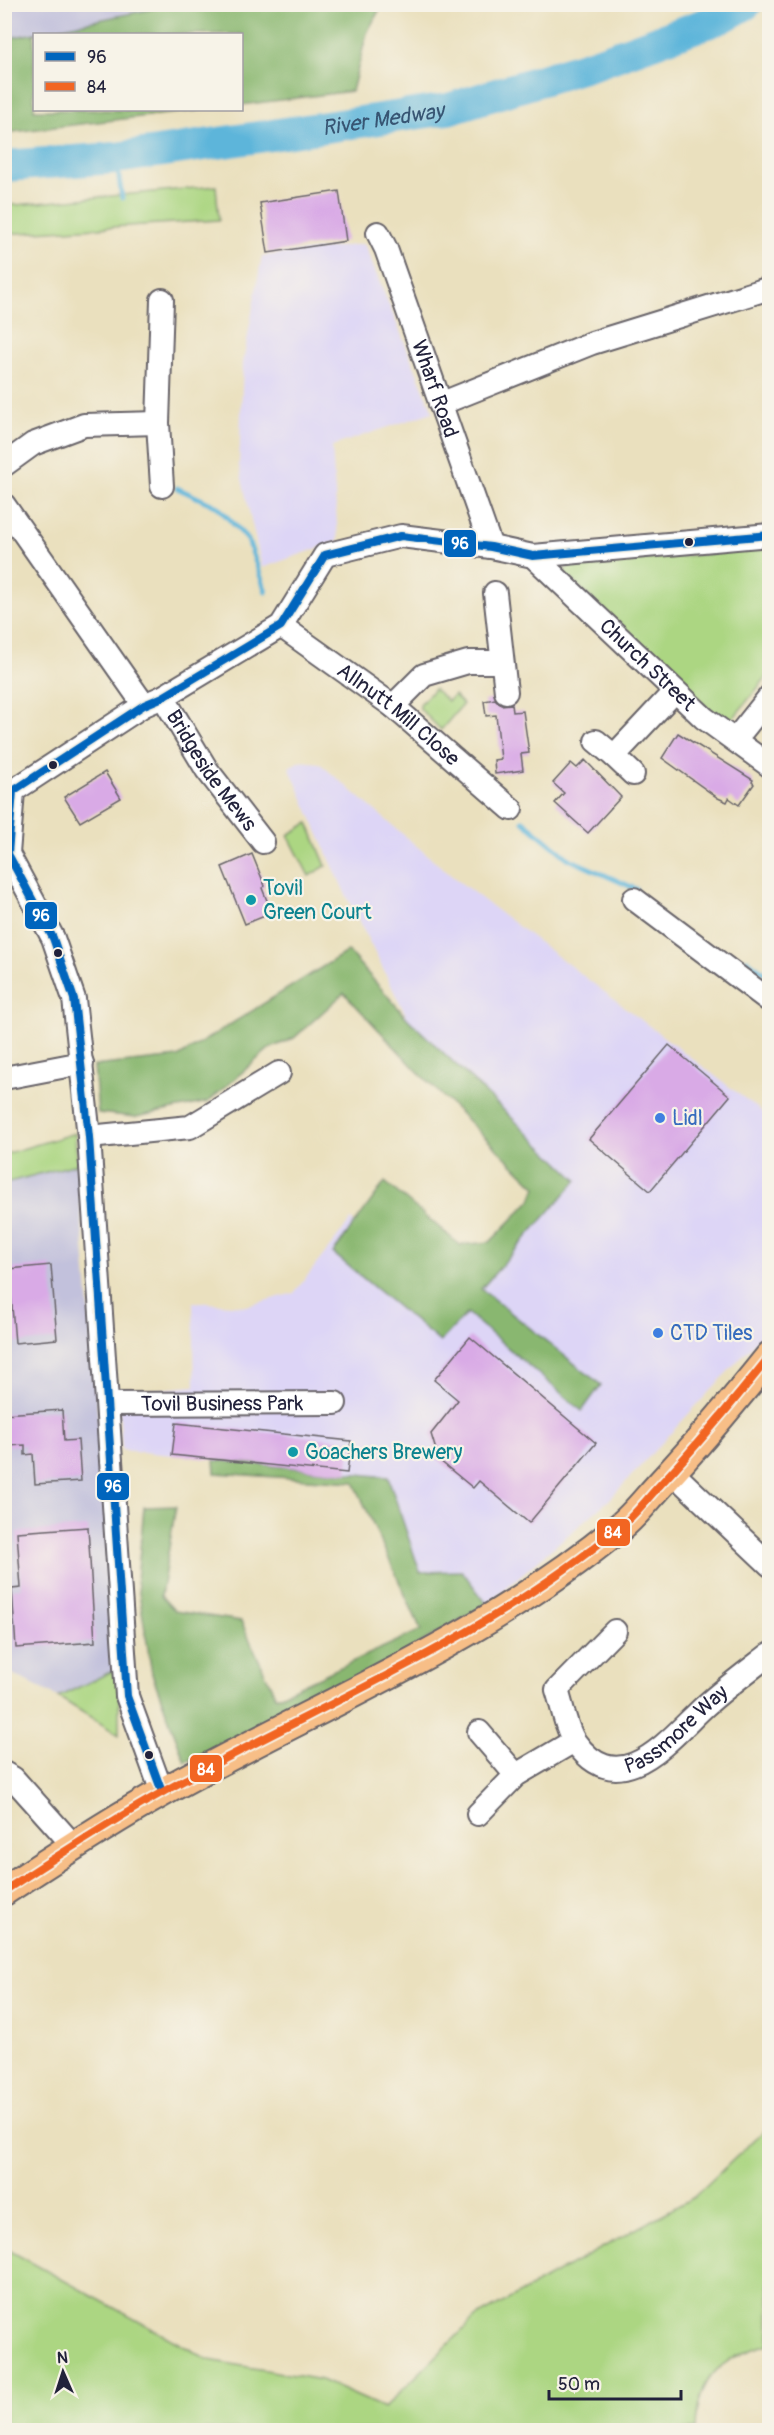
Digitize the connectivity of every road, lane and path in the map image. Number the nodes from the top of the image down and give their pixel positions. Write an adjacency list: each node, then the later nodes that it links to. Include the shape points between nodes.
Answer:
1 (378, 233): 4 (street, Wharf Road)
2 (770, 288): 4 (street, via 592,344)
3 (162, 300): 5 (street)
4 (440, 404): 10 (street, Wharf Road)
5 (158, 423): 6 (street, via 84,425 33,444); 7 (street)
6 (4, 465)
7 (162, 486)
8 (4, 505): 18 (street, Bridgeside Mews)
9 (770, 535): 11 (street)
10 (491, 547): 11 (street); 13 (street, via 401,536 325,555)
11 (532, 556): 15 (street, Church Street)
12 (495, 593): 14 (street)
13 (281, 626): 18 (street); 19 (street, Allnutt Mill Close)
14 (502, 662): 16 (street); 19 (street, via 468,662 424,675)
15 (675, 691): 20 (street, Church Street); 22 (street)
16 (506, 692)
17 (770, 696): 20 (street)
18 (153, 701): 26 (street, Bridgeside Mews); 27 (street, via 13,791)
19 (393, 706): 25 (street, Allnutt Mill Close)
20 (735, 740): 23 (street, Church Street)
21 (596, 741): 22 (street)
22 (614, 756): 24 (street)
23 (770, 766)
24 (633, 774)
25 (511, 809)
26 (263, 842)
27 (6, 854): 30 (street, via 53,938 74,999)
28 (634, 899): 29 (street)
29 (770, 1000)
30 (82, 1063): 32 (street); 33 (street)
31 (279, 1073): 33 (street, via 189,1127)
32 (4, 1078)
33 (88, 1137): 36 (street)
34 (770, 1356): 37 (main road)
35 (335, 1403): 36 (street, Tovil Business Park)
36 (108, 1404): 45 (street, via 127,1696)
37 (672, 1472): 38 (street); 45 (main road, via 622,1526 516,1602 396,1670)
38 (770, 1565)
39 (615, 1631): 42 (street, Passmore Way, via 557,1690)
40 (770, 1654): 42 (street, Passmore Way, via 705,1706 660,1751 622,1769 600,1766)
41 (479, 1732): 44 (street)
42 (574, 1741): 44 (street)
43 (4, 1773): 47 (street, via 13,1778)
44 (516, 1775): 46 (street)
45 (162, 1792): 47 (main road)
46 (478, 1814)
47 (73, 1845): 48 (main road)
48 (4, 1892)

